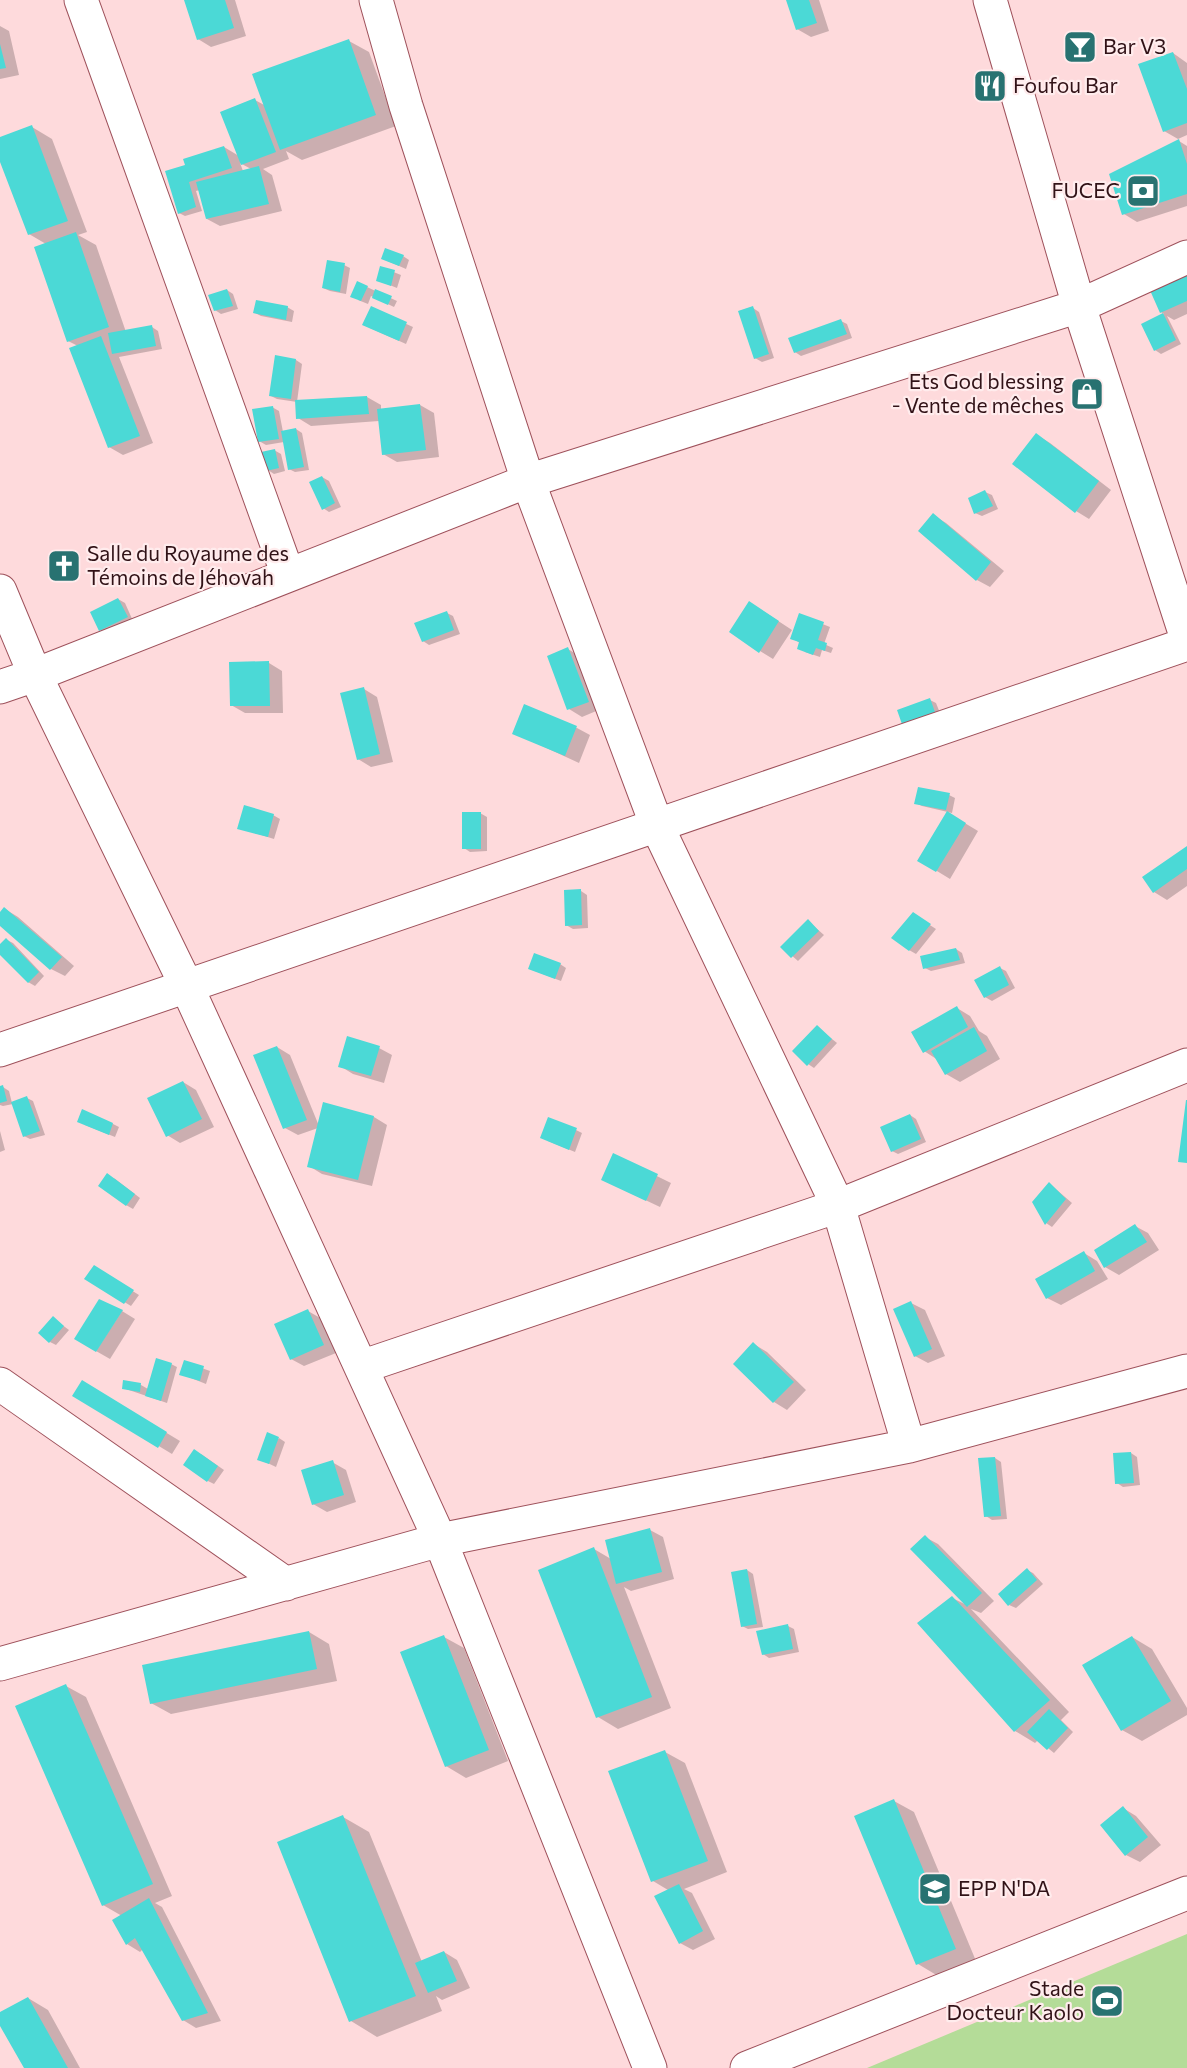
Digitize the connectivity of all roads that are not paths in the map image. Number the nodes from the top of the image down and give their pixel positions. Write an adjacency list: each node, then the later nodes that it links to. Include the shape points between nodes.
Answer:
1 (81, 0): 7 (main road)
2 (376, 0): 6 (main road, via 406,106)
3 (990, 0): 5 (main road)
4 (1187, 257): 5 (main road)
5 (1079, 306): 6 (main road); 9 (main road)
6 (528, 481): 7 (main road); 12 (main road)
7 (288, 575): 10 (main road)
8 (0, 591): 10 (main road)
9 (1187, 642): 12 (main road)
10 (35, 675): 11 (main road); 13 (main road)
11 (0, 687)
12 (657, 826): 13 (main road); 16 (main road)
13 (187, 987): 14 (main road); 17 (main road)
14 (0, 1050)
15 (1187, 1065): 16 (main road)
16 (838, 1206): 17 (main road); 20 (main road)
17 (361, 1367): 21 (main road)
18 (1187, 1371): 20 (main road)
19 (0, 1384): 22 (main road)
20 (909, 1446): 21 (main road)
21 (440, 1540): 22 (main road); 25 (main road)
22 (286, 1584): 23 (main road)
23 (0, 1664)
24 (1187, 1893): 26 (main road)
25 (650, 2068)
26 (747, 2068)

